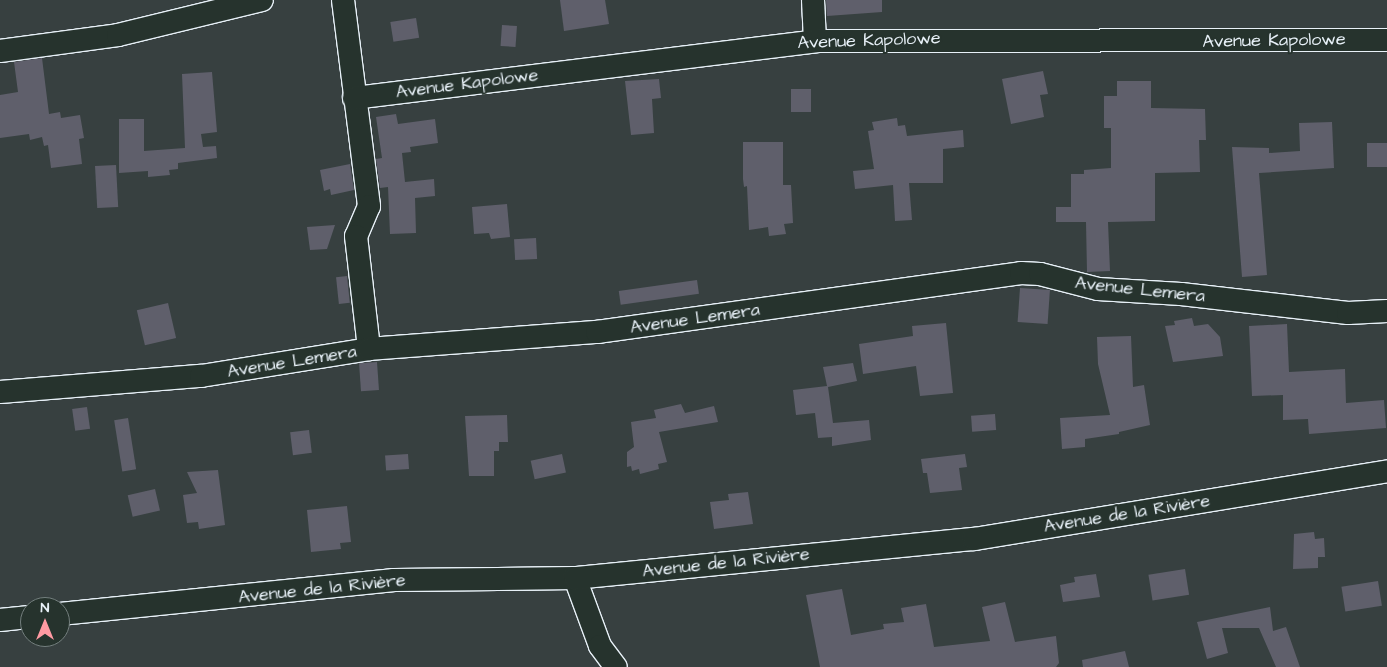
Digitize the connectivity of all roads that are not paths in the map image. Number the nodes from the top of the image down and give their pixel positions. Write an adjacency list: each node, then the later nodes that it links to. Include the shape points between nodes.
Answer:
1 (262, 0): 6 (street, via 118,35)
2 (343, 0): 7 (street)
3 (813, 0): 5 (street)
4 (1387, 40): 5 (street, Avenue Kapolowe, via 1151,43 975,39)
5 (815, 41): 7 (street, Avenue Kapolowe)
6 (0, 50)
7 (354, 98): 9 (street, via 369,206 356,236)
8 (1387, 311): 9 (street, Avenue Lemera, via 1348,312 1182,294 1098,289 1040,274 1021,273 597,332)
9 (369, 350): 10 (street, Avenue Lemera, via 201,376)
10 (0, 392)
11 (1387, 471): 12 (street, Avenue de la Rivière, via 974,539)
12 (576, 578): 13 (street, Avenue de la Rivière, via 394,580); 16 (street, via 600,646)
13 (70, 613)
14 (20, 618): 15 (street)
15 (0, 620)
16 (616, 667)

